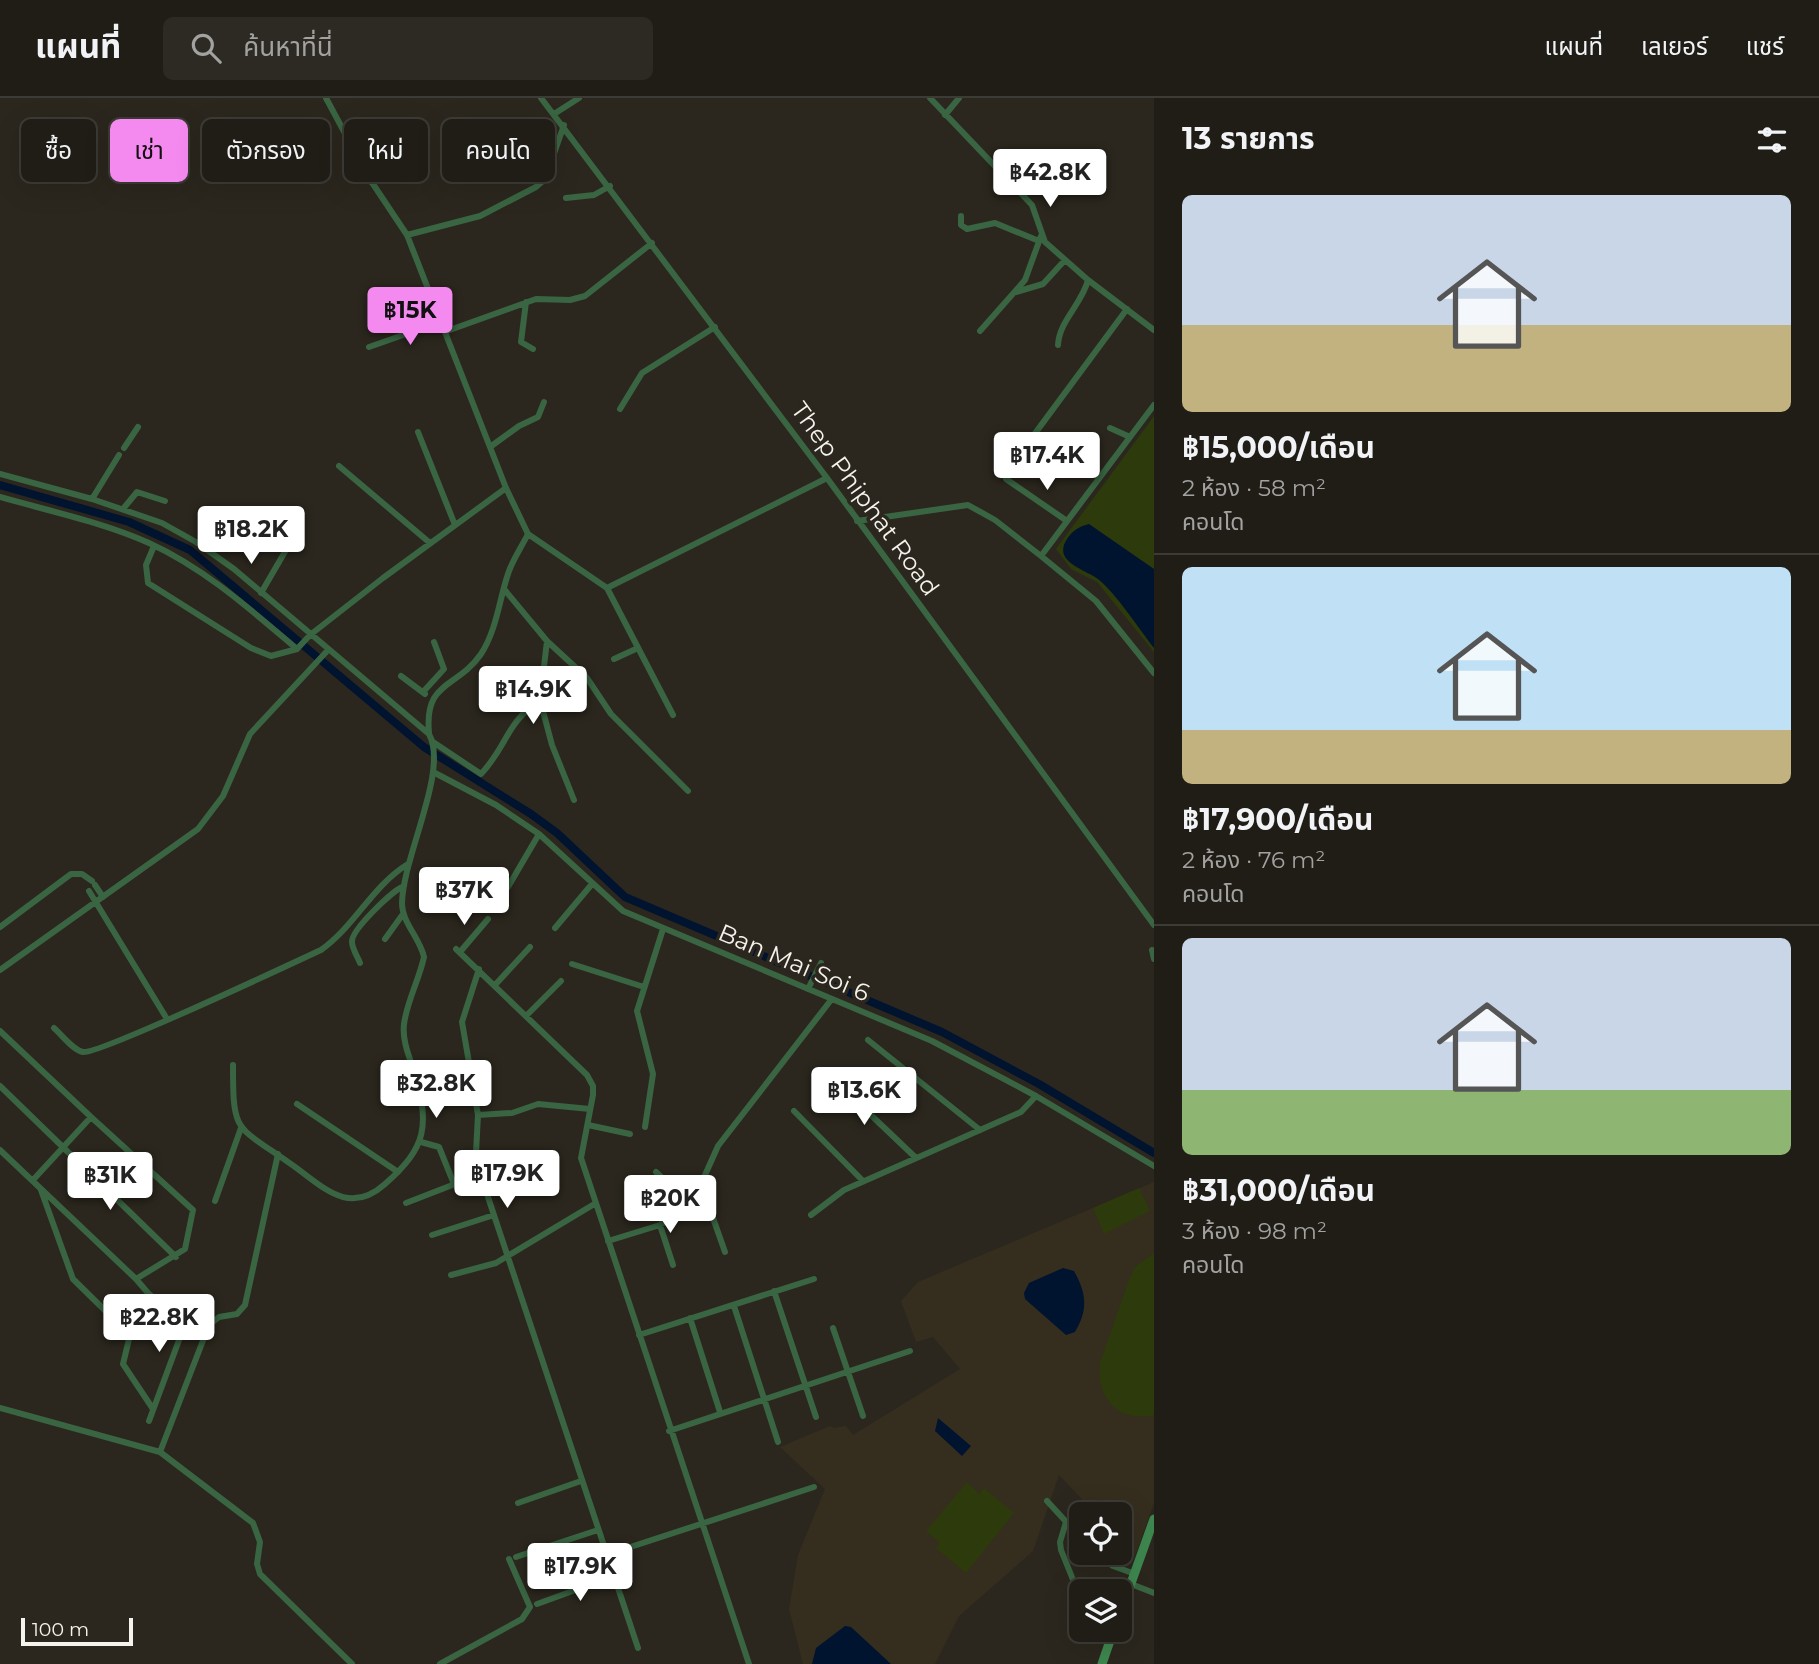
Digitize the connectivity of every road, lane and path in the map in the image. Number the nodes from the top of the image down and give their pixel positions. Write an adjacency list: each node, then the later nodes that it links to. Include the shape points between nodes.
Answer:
1 (326, 98): 9 (street)
2 (541, 98): 6 (street, Thep Phiphat Road)
3 (579, 98): 6 (street)
4 (930, 98): 7 (street)
5 (959, 98): 7 (street)
6 (554, 114): 8 (street, Thep Phiphat Road)
7 (945, 115): 14 (street, via 1032,205 1040,220)
8 (564, 125): 10 (street, Thep Phiphat Road); 13 (street, via 545,179 536,187 480,216)
9 (372, 183): 13 (street)
10 (610, 186): 11 (street, via 594,195); 15 (street, Thep Phiphat Road)
11 (566, 198)
12 (961, 216): 14 (street, via 961,225 967,229 995,223)
13 (407, 235): 21 (street)
14 (1040, 238): 16 (street); 18 (street, via 1029,273)
15 (652, 243): 19 (street, via 585,296); 22 (street, Thep Phiphat Road)
16 (1065, 260): 17 (street); 18 (street, via 1043,284)
17 (1088, 280): 20 (street); 26 (street, via 1081,302 1059,332)
18 (1014, 292): 25 (street)
19 (526, 302): 24 (street); 28 (street, via 521,342)
20 (1127, 309): 23 (street); 48 (street, via 1005,474 1020,491)
21 (443, 321): 24 (street); 27 (street)
22 (715, 327): 31 (street, via 647,369); 41 (street, Thep Phiphat Road)
23 (1154, 330)
24 (447, 331): 36 (street)
25 (980, 331)
26 (1058, 345)
27 (369, 347)
28 (534, 349)
29 (544, 402): 36 (street, via 538,417)
30 (1154, 405): 35 (street)
31 (620, 409)
32 (138, 427): 37 (street)
33 (1110, 428): 35 (street)
34 (418, 432): 49 (street)
35 (1130, 437): 48 (street)
36 (490, 447): 42 (street)
37 (124, 448)
38 (119, 454): 44 (street)
39 (339, 466): 52 (street)
40 (0, 474): 44 (street)
41 (827, 478): 47 (street, Thep Phiphat Road); 55 (street)
42 (506, 488): 49 (street); 51 (street)
43 (0, 497): 53 (street)
44 (92, 499): 46 (street)
45 (165, 501): 46 (street, via 136,492)
46 (122, 509): 57 (street, via 162,523 196,542)
47 (857, 521): 54 (street, via 968,505); 86 (street, Thep Phiphat Road)
48 (1067, 521): 54 (street)
49 (455, 525): 52 (street)
50 (297, 531): 57 (street)
51 (528, 534): 55 (street); 56 (street)
52 (430, 543): 58 (street)
53 (154, 546): 61 (street, via 210,579); 61 (street, via 145,573 153,587 264,655)
54 (1041, 556): 65 (street, via 1096,601)
55 (607, 588): 62 (street)
56 (504, 589): 59 (street); 68 (street, via 481,653)
57 (261, 593): 58 (street)
58 (309, 637): 61 (street); 63 (street)
59 (547, 641): 69 (street); 74 (street, via 581,672 611,714)
60 (434, 642): 67 (street, via 444,669)
61 (298, 648)
62 (638, 648): 64 (street); 70 (street)
63 (325, 652): 71 (street); 82 (street, via 250,734 209,818)
64 (614, 659)
65 (1154, 673)
66 (401, 676): 67 (street)
67 (423, 692): 68 (street)
68 (432, 699): 71 (street, via 427,714)
69 (540, 700): 72 (street, via 513,722 495,759 481,774); 75 (street, via 551,745)
70 (673, 715)
71 (429, 734): 72 (street)
72 (434, 746): 73 (street)
73 (435, 773): 76 (street, Ban Mai Soi 6); 77 (street)
74 (688, 791)
75 (574, 800)
76 (539, 834): 78 (street, Ban Mai Soi 6); 81 (street)
77 (408, 864): 80 (street); 105 (street, via 380,884 321,950)
78 (592, 884): 88 (street); 89 (street, Ban Mai Soi 6, via 623,911)
79 (90, 885): 82 (street); 83 (street); 87 (street, via 82,874 64,878)
80 (404, 886): 84 (street); 94 (street, via 391,892 355,934 352,943)
81 (508, 887)
82 (103, 897): 83 (street)
83 (96, 903): 98 (street); 105 (street)
84 (404, 914): 90 (street); 123 (street, via 424,957 404,1024 422,1113)
85 (488, 919): 97 (street, via 458,951)
86 (1154, 925)
87 (0, 927)
88 (555, 928)
89 (663, 929): 101 (street, Ban Mai Soi 6); 102 (street)
90 (385, 939)
91 (530, 947): 100 (street)
92 (1152, 950): 93 (street)
93 (1154, 959)
94 (360, 963)
95 (821, 963): 101 (street)
96 (572, 964): 102 (street)
97 (479, 969): 100 (street); 116 (street, via 462,1022)
98 (0, 970)
99 (561, 981): 104 (street)
100 (495, 985): 104 (street)
101 (809, 986): 103 (street, Ban Mai Soi 6)
102 (644, 987): 119 (street, via 637,1016 653,1074)
103 (831, 1000): 112 (street, Ban Mai Soi 6, via 932,1041); 136 (street, via 718,1146)
104 (527, 1015): 114 (street, via 587,1075 593,1086)
105 (167, 1019): 106 (street, via 88,1052 78,1050)
106 (54, 1028)
107 (0, 1031): 117 (street)
108 (868, 1041): 121 (street)
109 (233, 1065): 120 (street, via 234,1108)
110 (831, 1077): 127 (street)
111 (0, 1086): 124 (street)
112 (1037, 1096): 121 (street, via 1021,1112); 128 (street, Ban Mai Soi 6)
113 (297, 1104): 130 (street)
114 (590, 1109): 116 (street, via 538,1104 512,1113); 118 (street)
115 (794, 1111): 134 (street)
116 (478, 1115): 132 (street)
117 (91, 1117): 124 (street); 149 (street, via 193,1210 185,1249)
118 (587, 1125): 122 (street); 141 (street, via 581,1158)
119 (645, 1127)
120 (241, 1128): 126 (street); 138 (street)
121 (980, 1130): 127 (street)
122 (631, 1134)
123 (421, 1142): 130 (street); 135 (street, via 439,1147)
124 (62, 1148): 133 (street); 149 (street)
125 (0, 1150): 133 (street)
126 (278, 1154): 130 (street, via 350,1201 366,1198); 173 (street, via 244,1305 237,1314 219,1317 209,1325)
127 (916, 1158): 134 (street)
128 (1154, 1166)
129 (522, 1167): 132 (street)
130 (398, 1172)
131 (656, 1172): 139 (street)
132 (476, 1176): 135 (street); 142 (street)
133 (33, 1181): 137 (street)
134 (863, 1181): 143 (street)
135 (454, 1184): 140 (street)
136 (701, 1185): 139 (street); 147 (street)
137 (41, 1191): 152 (street); 159 (street, via 73,1279)
138 (215, 1201)
139 (688, 1202): 144 (street)
140 (406, 1203)
141 (596, 1203): 146 (street); 148 (street)
142 (494, 1215): 145 (street); 148 (street)
143 (811, 1215)
144 (660, 1225): 146 (street); 150 (street)
145 (432, 1235)
146 (608, 1241): 160 (street)
147 (725, 1252)
148 (508, 1255): 151 (street, via 489,1266); 174 (street)
149 (176, 1257): 152 (street)
150 (673, 1265)
151 (451, 1275)
152 (136, 1279): 155 (street)
153 (814, 1279): 154 (street)
154 (774, 1291): 156 (street); 163 (street)
155 (149, 1293): 159 (street); 166 (street, via 185,1321)
156 (734, 1306): 157 (street); 164 (street)
157 (690, 1318): 160 (street); 167 (street)
158 (833, 1328): 162 (street)
159 (130, 1335): 166 (street, via 123,1364)
160 (639, 1335): 171 (street)
161 (911, 1351): 162 (street)
162 (849, 1370): 163 (street); 168 (street)
163 (805, 1385): 164 (street); 169 (street)
164 (764, 1399): 167 (street); 172 (street)
165 (0, 1408): 173 (street)
166 (153, 1409): 170 (street)
167 (720, 1412): 171 (street)
168 (863, 1416)
169 (816, 1417)
170 (149, 1421)
171 (669, 1431): 180 (street)
172 (778, 1441)
173 (160, 1452): 194 (street, via 253,1523 260,1542 260,1574)
174 (581, 1481): 177 (street); 182 (street)
175 (814, 1487): 180 (street)
176 (1047, 1501): 179 (street)
177 (518, 1503)
178 (1154, 1520): 185 (main road)
179 (1066, 1522): 181 (street); 187 (street, via 1060,1550)
180 (701, 1524): 183 (street); 196 (street)
181 (1069, 1525)
182 (598, 1530): 183 (street); 195 (street, via 513,1558 530,1607 522,1619)
183 (606, 1555): 186 (street)
184 (1112, 1565): 185 (street)
185 (1135, 1574): 188 (main road)
186 (614, 1576): 191 (street); 193 (street)
187 (1072, 1579)
188 (1132, 1582)
189 (1132, 1584): 190 (street)
190 (1154, 1593)
191 (537, 1604)
192 (1109, 1642): 197 (main road)
193 (638, 1648)
194 (352, 1664)
195 (440, 1664)
196 (749, 1664)
197 (1101, 1664)

